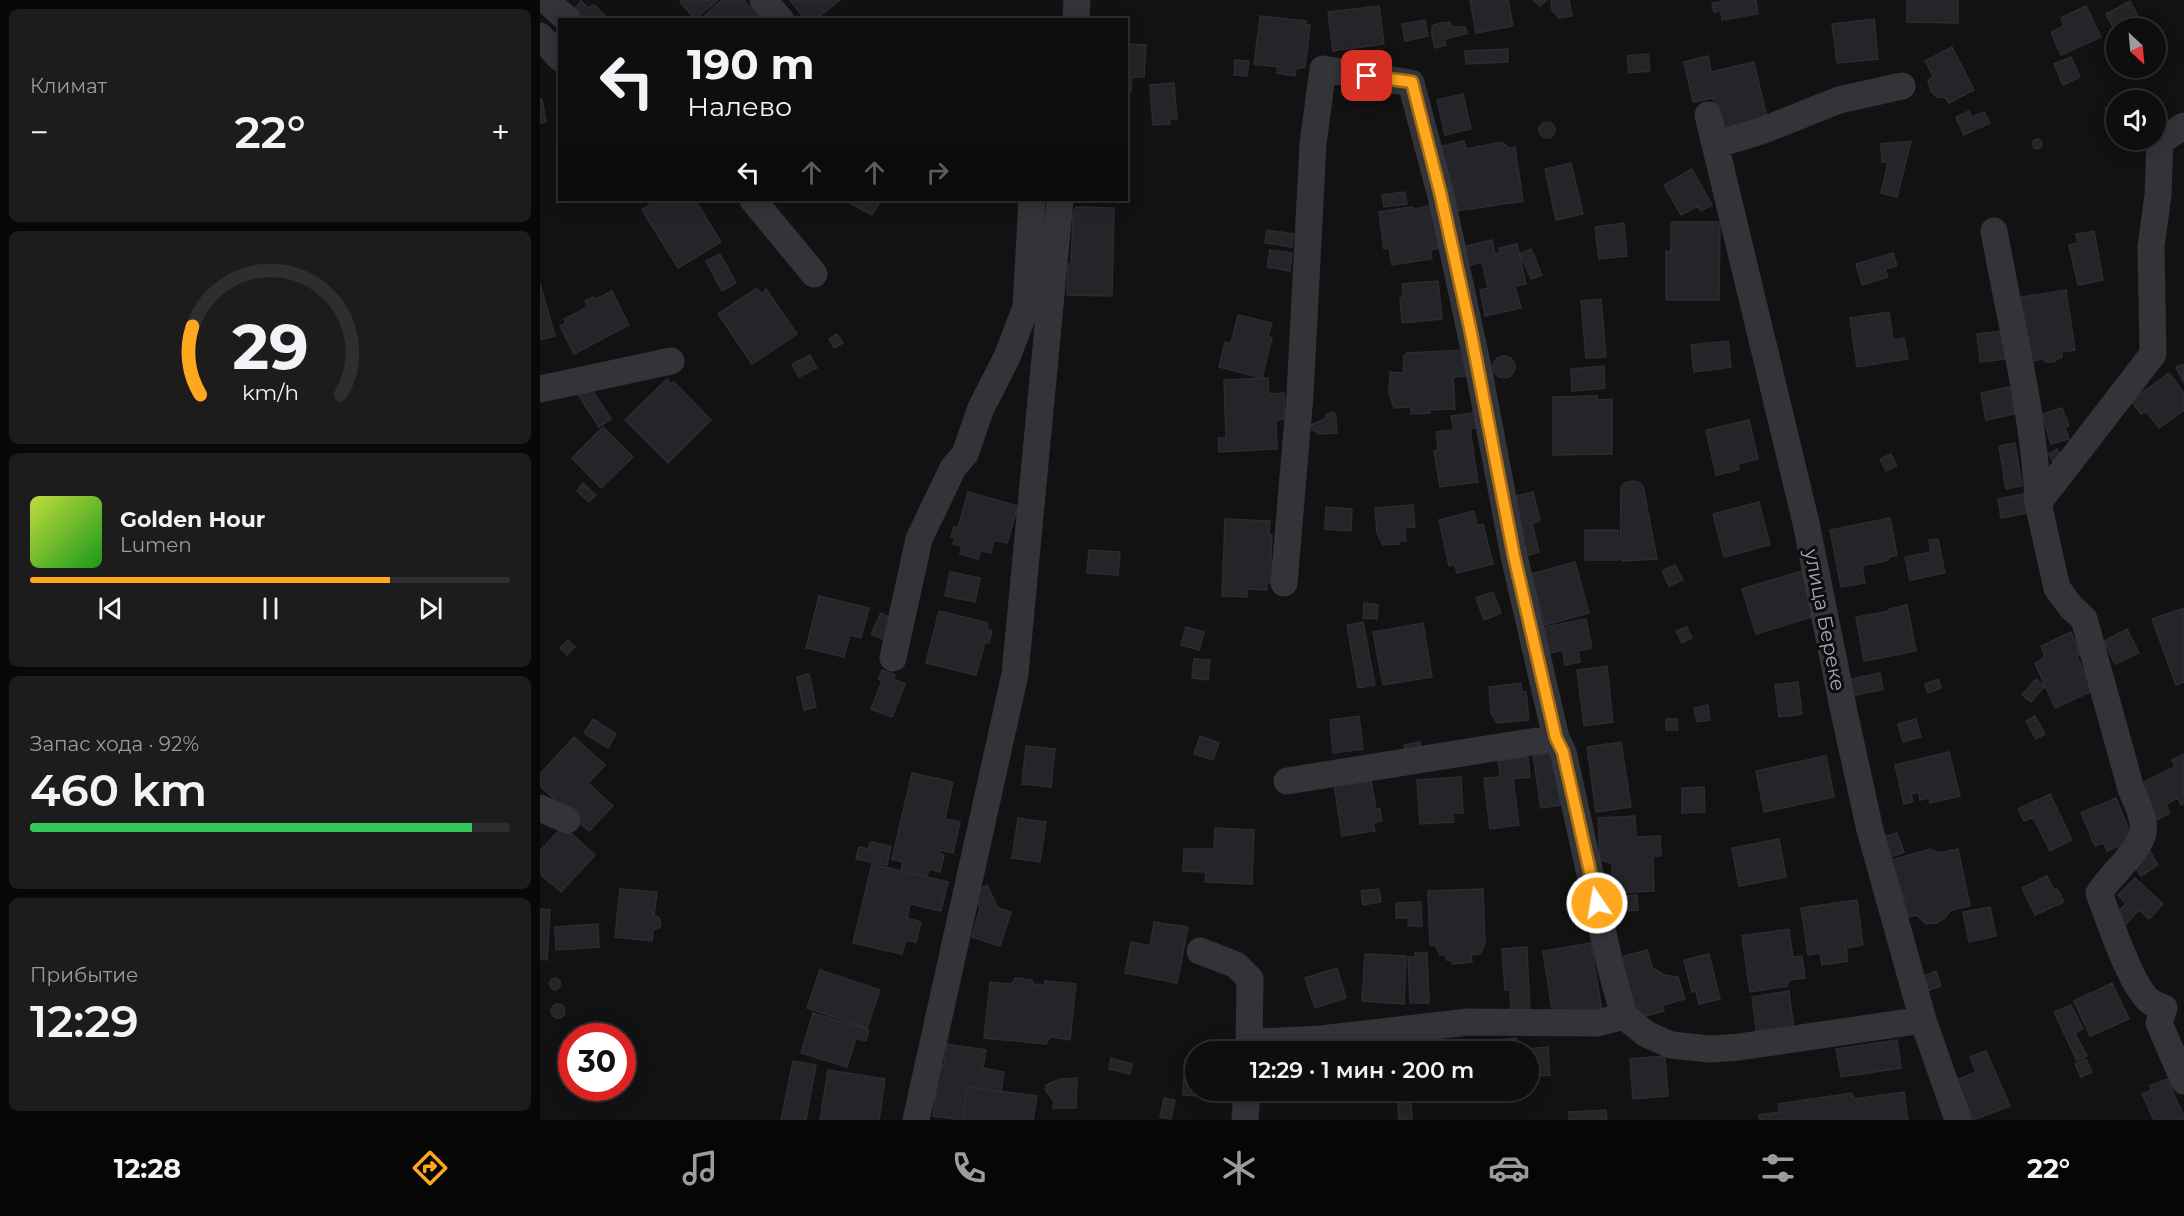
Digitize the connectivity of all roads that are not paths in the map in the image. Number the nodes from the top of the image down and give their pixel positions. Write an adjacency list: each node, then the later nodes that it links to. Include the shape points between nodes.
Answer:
1 (546, 0): 4 (street)
2 (763, 0): 5 (street)
3 (1077, 0): 6 (street)
4 (566, 18)
5 (779, 18)
6 (1076, 18)
7 (540, 36): 8 (street)
8 (558, 56)
9 (1902, 86): 12 (street, via 1839,100)
10 (1708, 115): 12 (street, улица Береке)
11 (2184, 126): 20 (street, via 2160,141 2151,247 2153,354)
12 (1715, 145): 30 (street, улица Береке, via 1806,523 1870,830)
13 (754, 201): 17 (street)
14 (1032, 201): 22 (street, via 1026,307 965,454 953,468 920,539)
15 (1060, 201): 34 (street, via 1015,674)
16 (1994, 231): 20 (street, via 2027,396)
17 (814, 274)
18 (671, 361): 19 (street)
19 (540, 389)
20 (2038, 503): 28 (street, via 2057,588 2084,619 2141,813 2144,833 2099,893 2119,947 2149,1002)
21 (1284, 583): 23 (street, via 1300,395 1313,144 1323,69 1412,82 1472,337 1514,556)
22 (893, 658)
23 (1556, 738): 24 (street); 29 (street, via 1563,752)
24 (1287, 781)
25 (540, 808): 26 (street)
26 (567, 820)
27 (1200, 951): 31 (street, via 1236,965 1250,979)
28 (2174, 1003): 32 (street, via 2159,1023)
29 (1624, 1016): 30 (street, via 1646,1034 1671,1045 1710,1048); 31 (street, via 1598,1023 1468,1022 1321,1039)
30 (1923, 1020): 36 (street, улица Береке)
31 (1253, 1041)
32 (2184, 1081)
33 (1246, 1101): 35 (street)
34 (916, 1120)
35 (1245, 1120)
36 (1958, 1120)

